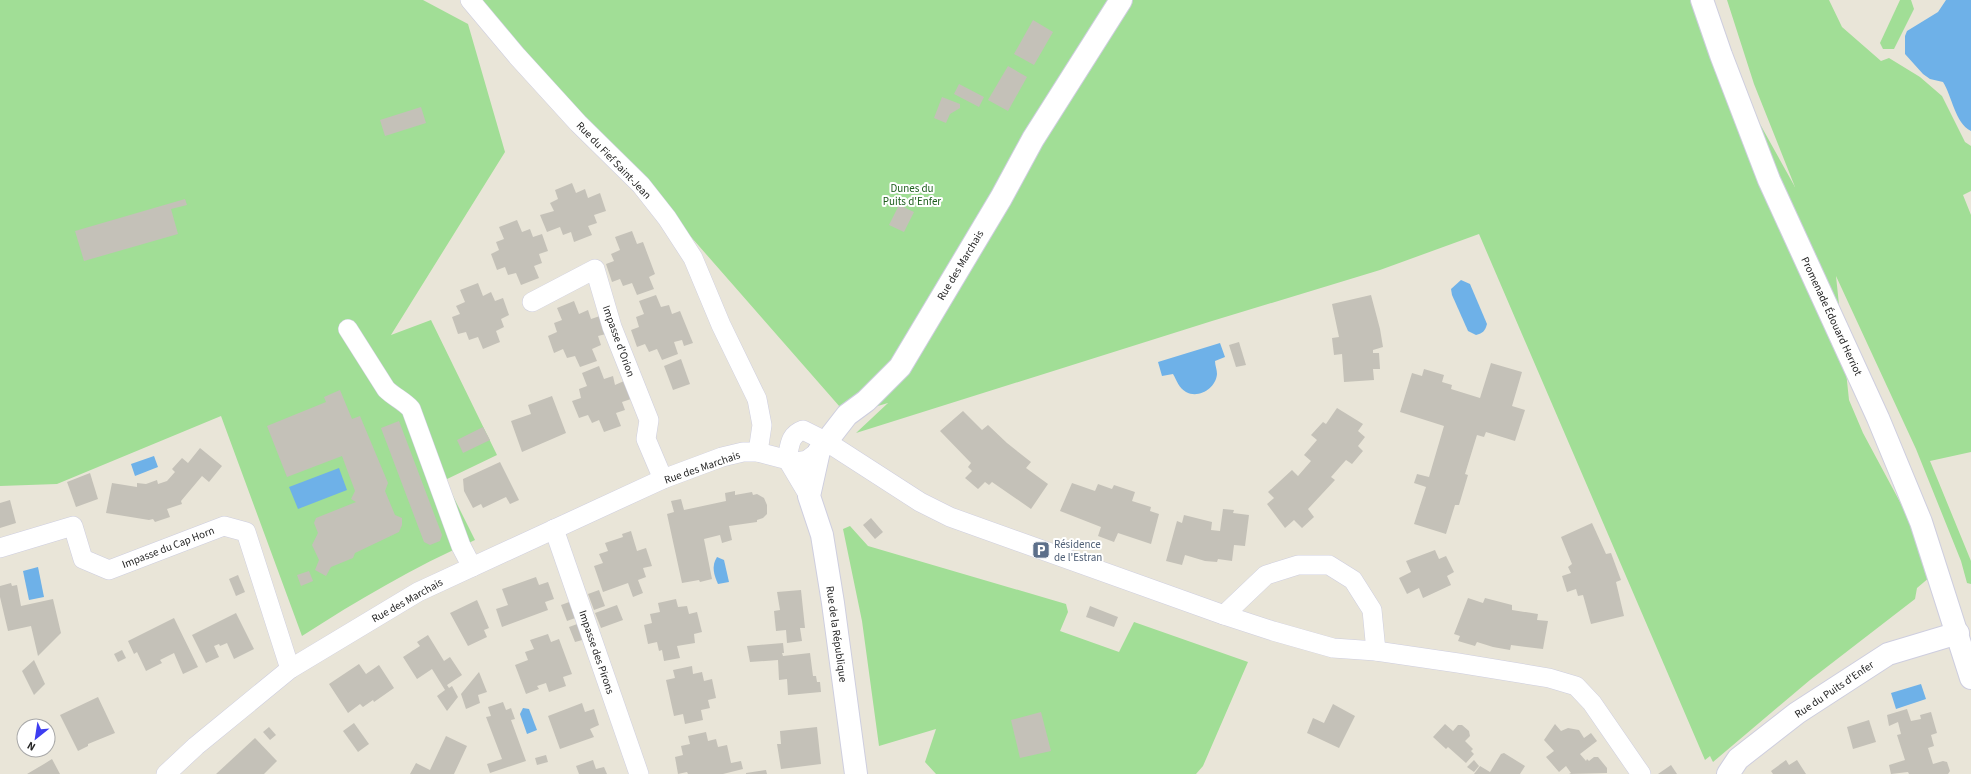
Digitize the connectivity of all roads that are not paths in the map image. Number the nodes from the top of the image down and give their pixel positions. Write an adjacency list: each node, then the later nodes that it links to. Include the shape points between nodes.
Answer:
1 (470, 0): 7 (street, Rue du Fief Saint-Jean, via 578,123 641,185 680,238 692,258 757,399 762,425)
2 (1122, 0): 6 (street, Rue des Marchais, via 1033,139 900,368 866,401 846,415)
3 (1702, 0): 15 (street, Promenade Édouard Herriot, via 1769,180 1878,418 1921,522)
4 (532, 302): 9 (street, Impasse d'Orion, via 595,269 612,327 648,420 646,439)
5 (348, 329): 13 (street, via 386,389 411,409 461,546)
6 (823, 447): 8 (street, Rue des Marchais, via 807,460 796,462); 8 (street, via 803,430 791,437); 10 (street); 14 (street, via 950,517)
7 (758, 452): 8 (street, Rue des Marchais); 9 (street, Rue des Marchais, via 743,452 722,457)
8 (787, 459): 10 (street, Rue de la République)
9 (663, 479): 11 (street, Rue des Marchais)
10 (809, 496): 21 (street, Rue de la République, via 822,535)
11 (554, 529): 13 (street, Rue des Marchais); 20 (street, Impasse des Pirons)
12 (0, 548): 17 (street, Impasse du Cap Horn, via 73,526 83,559 109,570 224,526 246,532)
13 (472, 567): 17 (street, Rue des Marchais, via 418,592)
14 (1224, 615): 16 (street, via 1333,648); 16 (street, via 1266,575 1298,565 1329,565 1353,580 1372,610)
15 (1958, 633): 18 (street, Promenade Édouard Herriot); 23 (street, Rue du Puits d'Enfer, via 1882,658 1797,714 1738,759)
16 (1376, 651): 22 (street, via 1549,678 1576,686 1592,703)
17 (290, 670): 19 (street, Rue des Marchais, via 196,746)
18 (1971, 678)
19 (166, 774)
20 (640, 774)
21 (856, 774)
22 (1641, 774)
23 (1728, 774)

